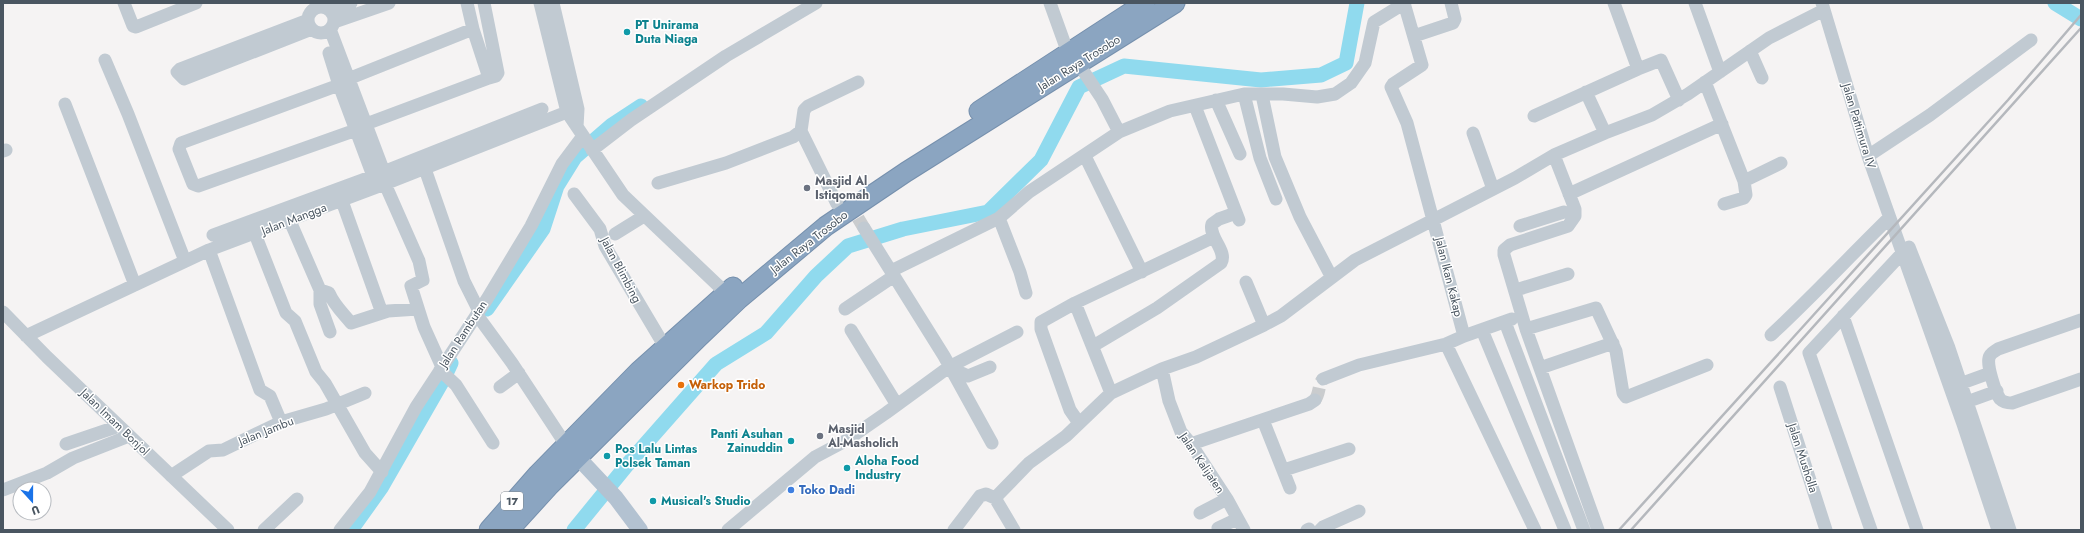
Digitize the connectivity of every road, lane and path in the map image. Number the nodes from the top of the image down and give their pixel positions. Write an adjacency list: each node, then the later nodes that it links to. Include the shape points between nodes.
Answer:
1 (124, 3): 2 (street, via 133,26 136,27)
2 (196, 3)
3 (351, 3): 18 (street)
4 (389, 3): 18 (street)
5 (467, 3): 19 (street)
6 (484, 3): 27 (street, via 498,73)
7 (540, 3): 40 (street)
8 (553, 3): 48 (street, via 576,82 578,110)
9 (816, 3): 48 (street, Jalan Rambutan, via 726,56 631,120)
10 (1050, 3): 24 (street)
11 (1146, 3): 24 (highway, Jalan Raya Trosobo / 17)
12 (1175, 3): 24 (highway, Jalan Raya Trosobo / 17)
13 (1405, 3): 20 (street); 34 (street, via 1374,22 1365,63 1351,83 1335,94 1317,97)
14 (1452, 3): 20 (street, via 1455,19 1453,23)
15 (1614, 3): 25 (street)
16 (1695, 3): 26 (street)
17 (1823, 6): 22 (street); 52 (street, Jalan Pattimura IV)
18 (319, 17): 18 (street, via 184,79 177,72 180,69); 29 (street)
19 (473, 29): 27 (street); 29 (street)
20 (1414, 36): 66 (street, Jalan Ikan Kakap, via 1422,65 1393,84 1391,88 1407,123)
21 (2031, 40): 52 (street, via 1930,115)
22 (1750, 51): 26 (street); 28 (street)
23 (105, 60): 78 (street)
24 (1077, 63): 45 (street); 65 (highway, Jalan Raya Trosobo / 17)
25 (1638, 69): 32 (street); 36 (street, via 1661,60)
26 (1720, 72): 31 (street)
27 (489, 78): 43 (street)
28 (1762, 78)
29 (344, 82): 43 (street); 43 (street, via 181,143 180,149 193,184 198,186)
30 (858, 82): 44 (street, via 808,106 804,110)
31 (1705, 82): 36 (street); 42 (street)
32 (1586, 92): 41 (street); 47 (street)
33 (1244, 94): 34 (street); 35 (street); 60 (street, via 1260,158)
34 (1262, 95): 82 (street, via 1275,157 1300,217)
35 (1216, 100): 38 (street); 49 (street)
36 (1679, 100): 47 (street, via 1652,115)
37 (65, 104): 84 (street)
38 (1195, 106): 45 (street, via 1170,111); 75 (street, via 1238,217 1213,222 1211,228)
39 (542, 109): 55 (street)
40 (567, 112): 48 (street); 54 (street, Jalan Mangga)
41 (1534, 116)
42 (1722, 124): 56 (street); 62 (street)
43 (361, 127): 55 (street)
44 (801, 131): 57 (street, via 793,137 726,163); 65 (street)
45 (1119, 132): 50 (street)
46 (1473, 133): 58 (street)
47 (1605, 133): 51 (street)
48 (586, 141): 64 (street, via 622,195); 95 (street, Jalan Rambutan, via 562,164 531,226)
49 (1240, 154)
50 (1085, 156): 68 (street, via 1029,192); 79 (street)
51 (1554, 156): 58 (street); 62 (street)
52 (1868, 156): 67 (street, Jalan Pattimura IV)
53 (1781, 163): 56 (street)
54 (425, 169): 55 (street, Jalan Mangga); 95 (street, via 464,281)
55 (381, 177): 61 (street, Jalan Mangga); 74 (street); 90 (street, via 419,261 422,280 411,286)
56 (1744, 181): 63 (street, via 1744,198)
57 (658, 183)
58 (1493, 189): 66 (street)
59 (574, 194): 112 (street, Jalan Blimbing, via 600,229 606,246)
60 (1276, 199)
61 (342, 201): 69 (street, Jalan Mangga); 93 (street)
62 (1568, 203): 70 (street); 71 (street); 71 (street, via 1575,209 1575,227)
63 (1724, 204)
64 (644, 216): 73 (street); 87 (street)
65 (855, 218): 80 (street); 87 (highway, Jalan Raya Trosobo / 17, via 790,239); 145 (highway, Jalan Raya Trosobo / 17, via 826,226 738,299)
66 (1434, 218): 82 (street, via 1355,260); 108 (street, Jalan Ikan Kakap)
67 (1889, 218): 76 (street, Jalan Pattimura IV); 106 (street)
68 (996, 220): 80 (street); 88 (street, via 1018,266)
69 (290, 221): 72 (street, Jalan Mangga); 85 (street)
70 (1520, 226)
71 (1561, 228): 86 (street, via 1510,245 1504,250)
72 (255, 234): 77 (street, Jalan Mangga); 132 (street, via 286,313 294,321 316,372)
73 (616, 234)
74 (213, 235)
75 (1214, 237): 79 (street); 111 (street, via 1222,256 1221,263 1157,308)
76 (1904, 249): 96 (street); 98 (street, Jalan Pattimura IV)
77 (209, 250): 78 (street, Jalan Mangga); 136 (street, via 260,390 270,396)
78 (185, 261): 84 (street, Jalan Mangga)
79 (1142, 272): 89 (street)
80 (893, 273): 91 (street); 115 (street)
81 (1568, 274): 86 (street)
82 (1331, 276): 100 (street, via 1281,316)
83 (1246, 282): 100 (street)
84 (135, 285): 107 (street, Jalan Mangga)
85 (320, 290): 93 (street, via 329,293 334,305 351,323); 104 (street, via 320,304)
86 (1516, 290): 94 (street)
87 (726, 293): 112 (highway, Jalan Raya Trosobo / 17)
88 (1026, 293)
89 (1074, 303): 111 (street); 138 (street, via 1043,319 1040,326 1070,410)
90 (418, 308): 93 (street); 118 (street)
91 (845, 309)
92 (3, 312): 107 (street, Jalan Imam Bonjol)
93 (382, 313)
94 (1523, 315): 99 (street); 101 (street)
95 (479, 316): 118 (street, Jalan Rambutan); 119 (street)
96 (1843, 316): 174 (street, via 1809,353); 175 (street)
97 (2081, 320): 120 (street, via 1992,352 1989,358)
98 (1932, 321): 123 (street); 126 (street)
99 (1505, 322): 103 (street); 171 (street)
100 (1264, 325): 117 (street, via 1196,357)
101 (1526, 329): 110 (street, via 1596,308); 116 (street)
102 (851, 330): 133 (street)
103 (1482, 330): 108 (street); 170 (street)
104 (330, 332)
105 (1017, 332): 115 (street)
106 (1771, 335)
107 (26, 336): 137 (street, Jalan Imam Bonjol)
108 (1464, 336): 109 (street)
109 (1446, 344): 122 (street, via 1359,365); 169 (street)
110 (1613, 344): 113 (street, via 1626,397); 116 (street)
111 (1093, 346): 129 (street)
112 (665, 347): 145 (highway, Jalan Raya Trosobo / 17)
113 (1707, 365)
114 (990, 367): 115 (street, via 968,376)
115 (949, 368): 133 (street); 141 (street)
116 (1540, 368): 172 (street)
117 (1162, 369): 129 (street); 143 (street, Jalan Kalijaten, via 1169,400 1181,432)
118 (444, 372): 140 (street, via 456,385); 147 (street, Jalan Rambutan, via 416,407)
119 (519, 373): 124 (street); 145 (street)
120 (1990, 374): 123 (street); 127 (street)
121 (2081, 378): 127 (street, via 2012,403 2000,399)
122 (1323, 379)
123 (1962, 384): 126 (street); 131 (street)
124 (500, 387)
125 (1780, 387): 173 (street, Jalan Musholla)
126 (1949, 389): 134 (street)
127 (1997, 391): 131 (street)
128 (365, 393): 132 (street, Jalan Jambu)
129 (1111, 393): 138 (street)
130 (1315, 400): 135 (street)
131 (1968, 402): 134 (street); 149 (street)
132 (336, 405): 136 (street, Jalan Jambu); 147 (street, via 365,453)
133 (897, 405): 165 (street, via 847,440 815,458)
134 (1955, 407): 149 (street)
135 (1263, 420): 143 (street); 146 (street)
136 (281, 422): 148 (street, Jalan Jambu, via 222,450 209,451)
137 (119, 426): 139 (street, Jalan Imam Bonjol); 142 (street)
138 (1073, 429): 152 (street, via 1029,463)
139 (129, 436): 148 (street, Jalan Imam Bonjol); 151 (street)
140 (493, 443)
141 (992, 443)
142 (66, 444)
143 (1191, 444): 154 (street, Jalan Kalijaten)
144 (1349, 449): 146 (street)
145 (572, 451): 162 (highway, 17, via 514,500); 163 (highway, 17); 164 (main road, via 616,498)
146 (1284, 470): 150 (street)
147 (382, 472): 161 (street, Jalan Rambutan, via 370,492)
148 (171, 476): 159 (street, Jalan Imam Bonjol)
149 (1987, 479): 176 (street); 177 (street)
150 (1290, 488)
151 (3, 490)
152 (995, 498): 166 (street, via 986,494 980,496); 167 (street)
153 (297, 499): 160 (street)
154 (1227, 499): 156 (street); 157 (street, Jalan Kalijaten)
155 (1360, 511): 168 (street)
156 (1200, 513)
157 (1240, 524): 158 (street)
158 (1218, 528)
159 (228, 530)
160 (264, 530)
161 (340, 530)
162 (489, 530)
163 (509, 530)
164 (640, 530)
165 (728, 530)
166 (954, 530)
167 (1014, 530)
168 (1312, 530)
169 (1536, 530)
170 (1565, 530)
171 (1584, 530)
172 (1598, 530)
173 (1826, 530)
174 (1871, 530)
175 (1917, 530)
176 (1998, 530)
177 (2010, 530)

